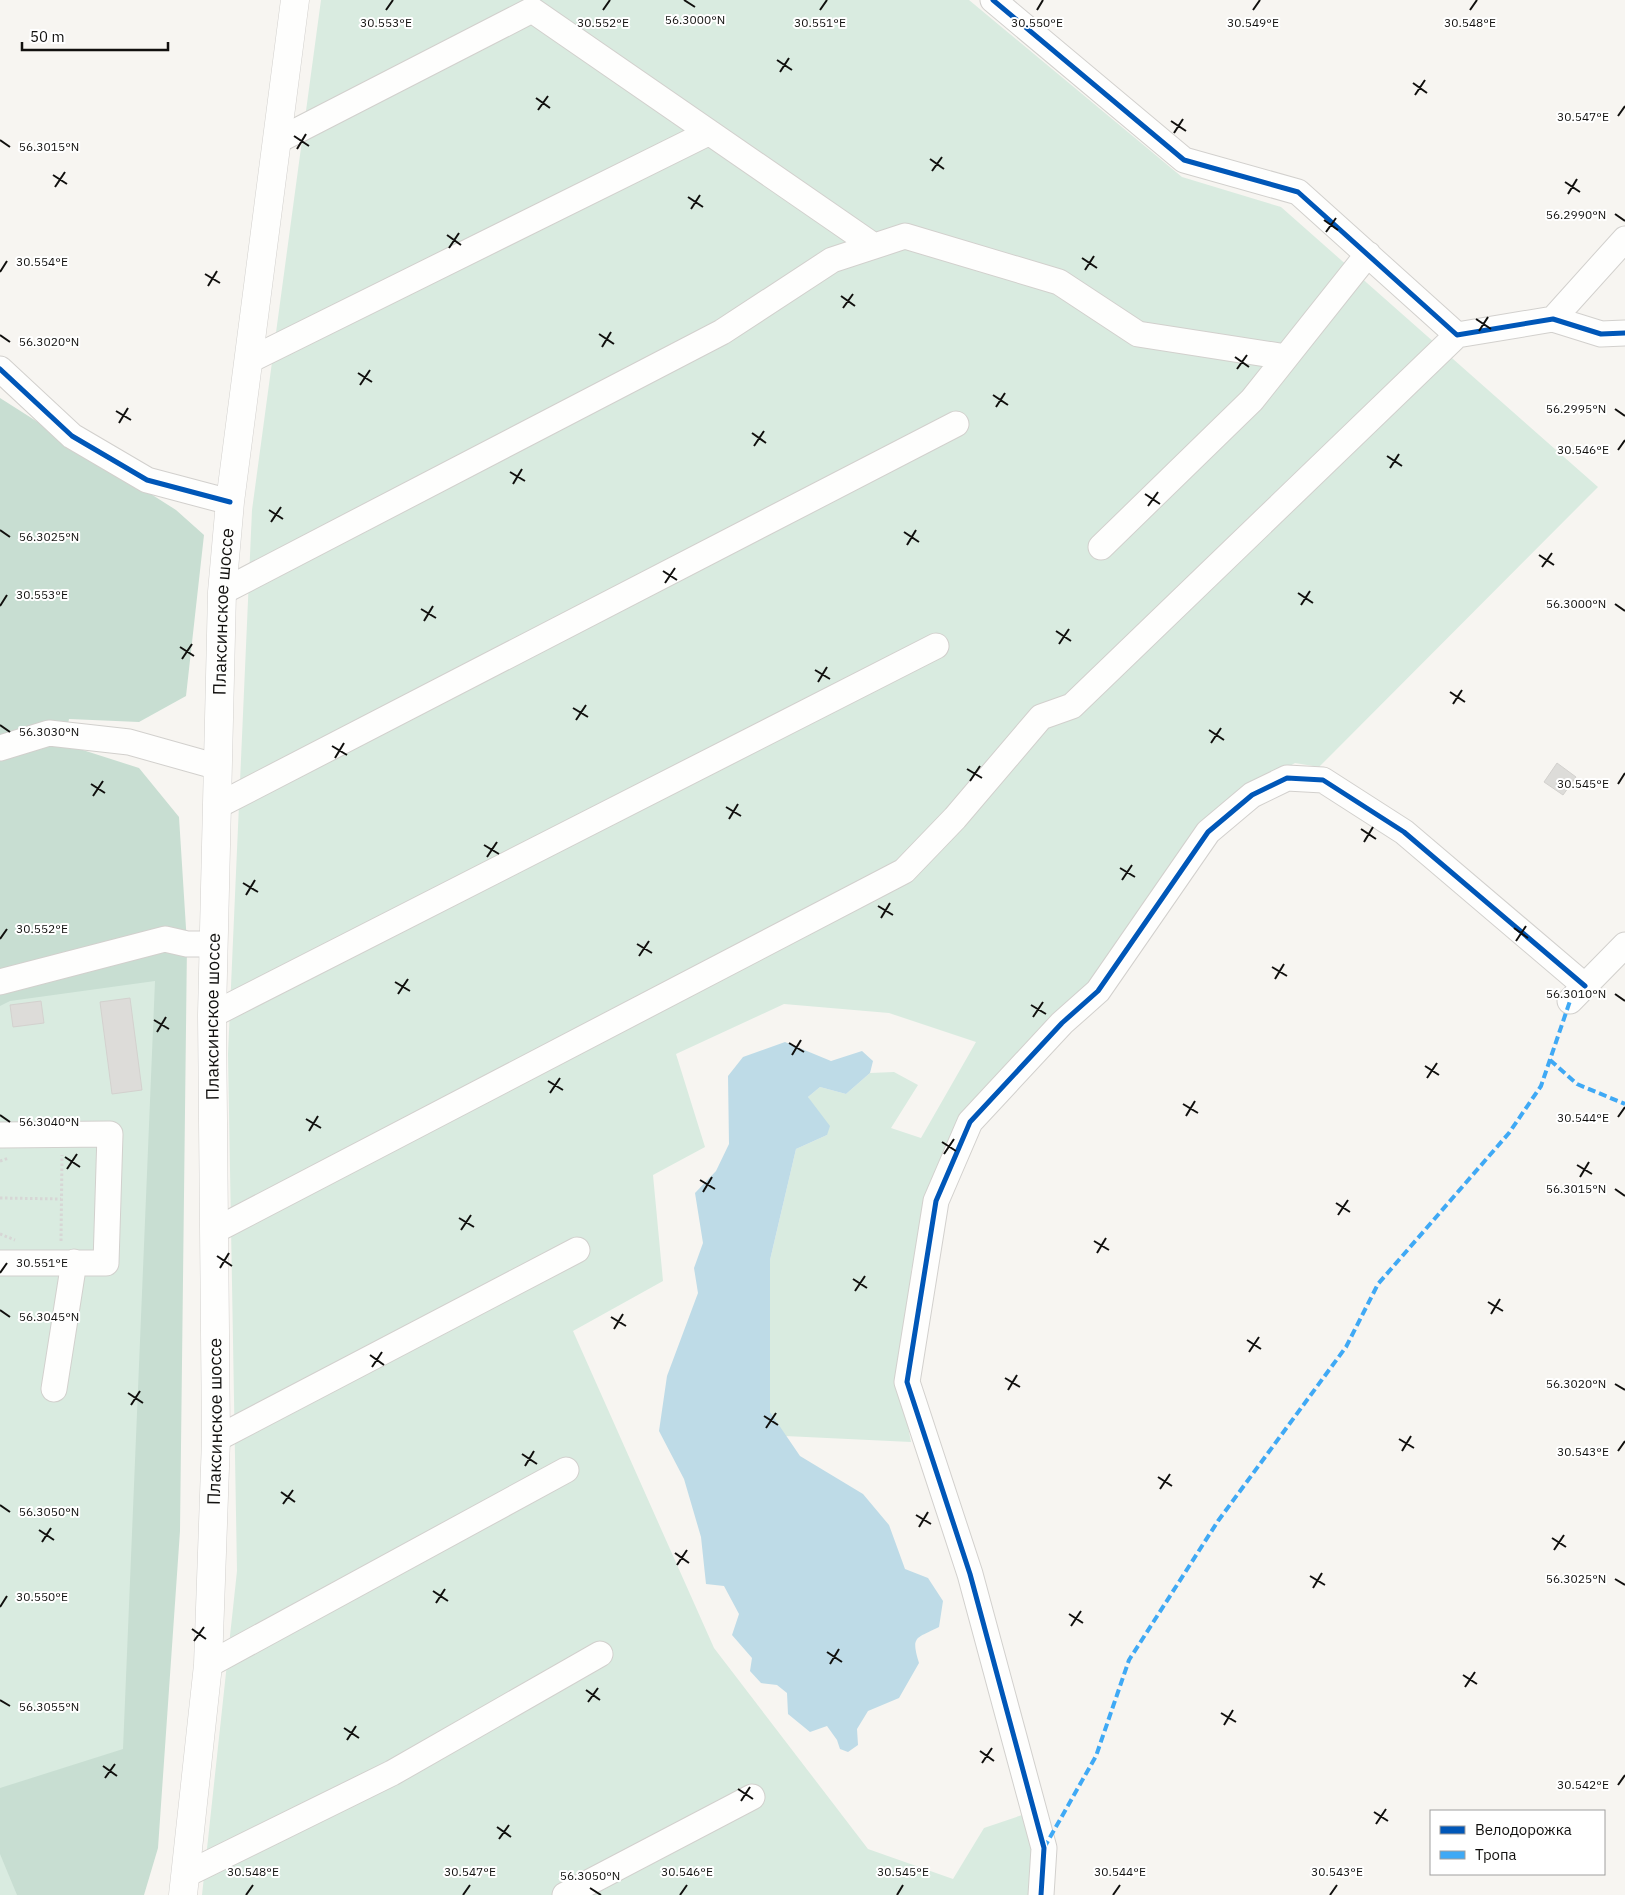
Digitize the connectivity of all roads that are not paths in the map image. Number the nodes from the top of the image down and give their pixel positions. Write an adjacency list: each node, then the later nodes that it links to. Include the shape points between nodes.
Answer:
1 (295, 0): 4 (main road, Плаксинское шоссе)
2 (993, 0): 7 (street, via 1184,160 1298,192)
3 (708, 133): 4 (street, via 532,10); 6 (street); 12 (street)
4 (277, 141): 12 (main road, Плаксинское шоссе)
5 (1625, 238): 8 (street)
6 (874, 246): 11 (street, via 906,236 1059,282 1138,334); 17 (street, via 832,260 722,332)
7 (1368, 254): 10 (street); 11 (street)
8 (1553, 319): 9 (street, via 1601,334); 10 (street)
9 (1625, 333)
10 (1457, 335): 27 (street, via 1072,706 1041,717 956,818 904,871)
11 (1286, 357): 16 (street, via 1252,400)
12 (248, 361): 15 (main road, Плаксинское шоссе)
13 (0, 369): 15 (street, via 72,436 147,480)
14 (956, 424): 21 (street)
15 (230, 502): 17 (main road, Плаксинское шоссе)
16 (1102, 547)
17 (222, 592): 20 (main road, Плаксинское шоссе)
18 (936, 646): 25 (street)
19 (0, 748): 20 (street, via 49,733 129,742)
20 (218, 767): 21 (main road, Плаксинское шоссе)
21 (217, 806): 22 (main road, Плаксинское шоссе)
22 (214, 944): 24 (street, via 187,944 165,939); 25 (main road, Плаксинское шоссе)
23 (1625, 945): 39 (street, via 1578,993 1404,832 1323,780 1287,778 1252,795 1208,832 1098,991 1062,1023 970,1122 936,1201 907,1382 970,1574 1044,1848)
24 (0, 983)
25 (212, 1015): 27 (main road, Плаксинское шоссе)
26 (0, 1136): 29 (street, via 110,1134 106,1263)
27 (214, 1231): 32 (main road, Плаксинское шоссе)
28 (577, 1250): 32 (street)
29 (67, 1255): 30 (street); 31 (street)
30 (0, 1263)
31 (54, 1389)
32 (216, 1439): 35 (main road, Плаксинское шоссе)
33 (566, 1470): 35 (street)
34 (600, 1654): 37 (street, via 392,1773)
35 (208, 1665): 37 (main road, Плаксинское шоссе)
36 (752, 1798): 38 (street)
37 (184, 1885)
38 (565, 1895)
39 (1042, 1895)

